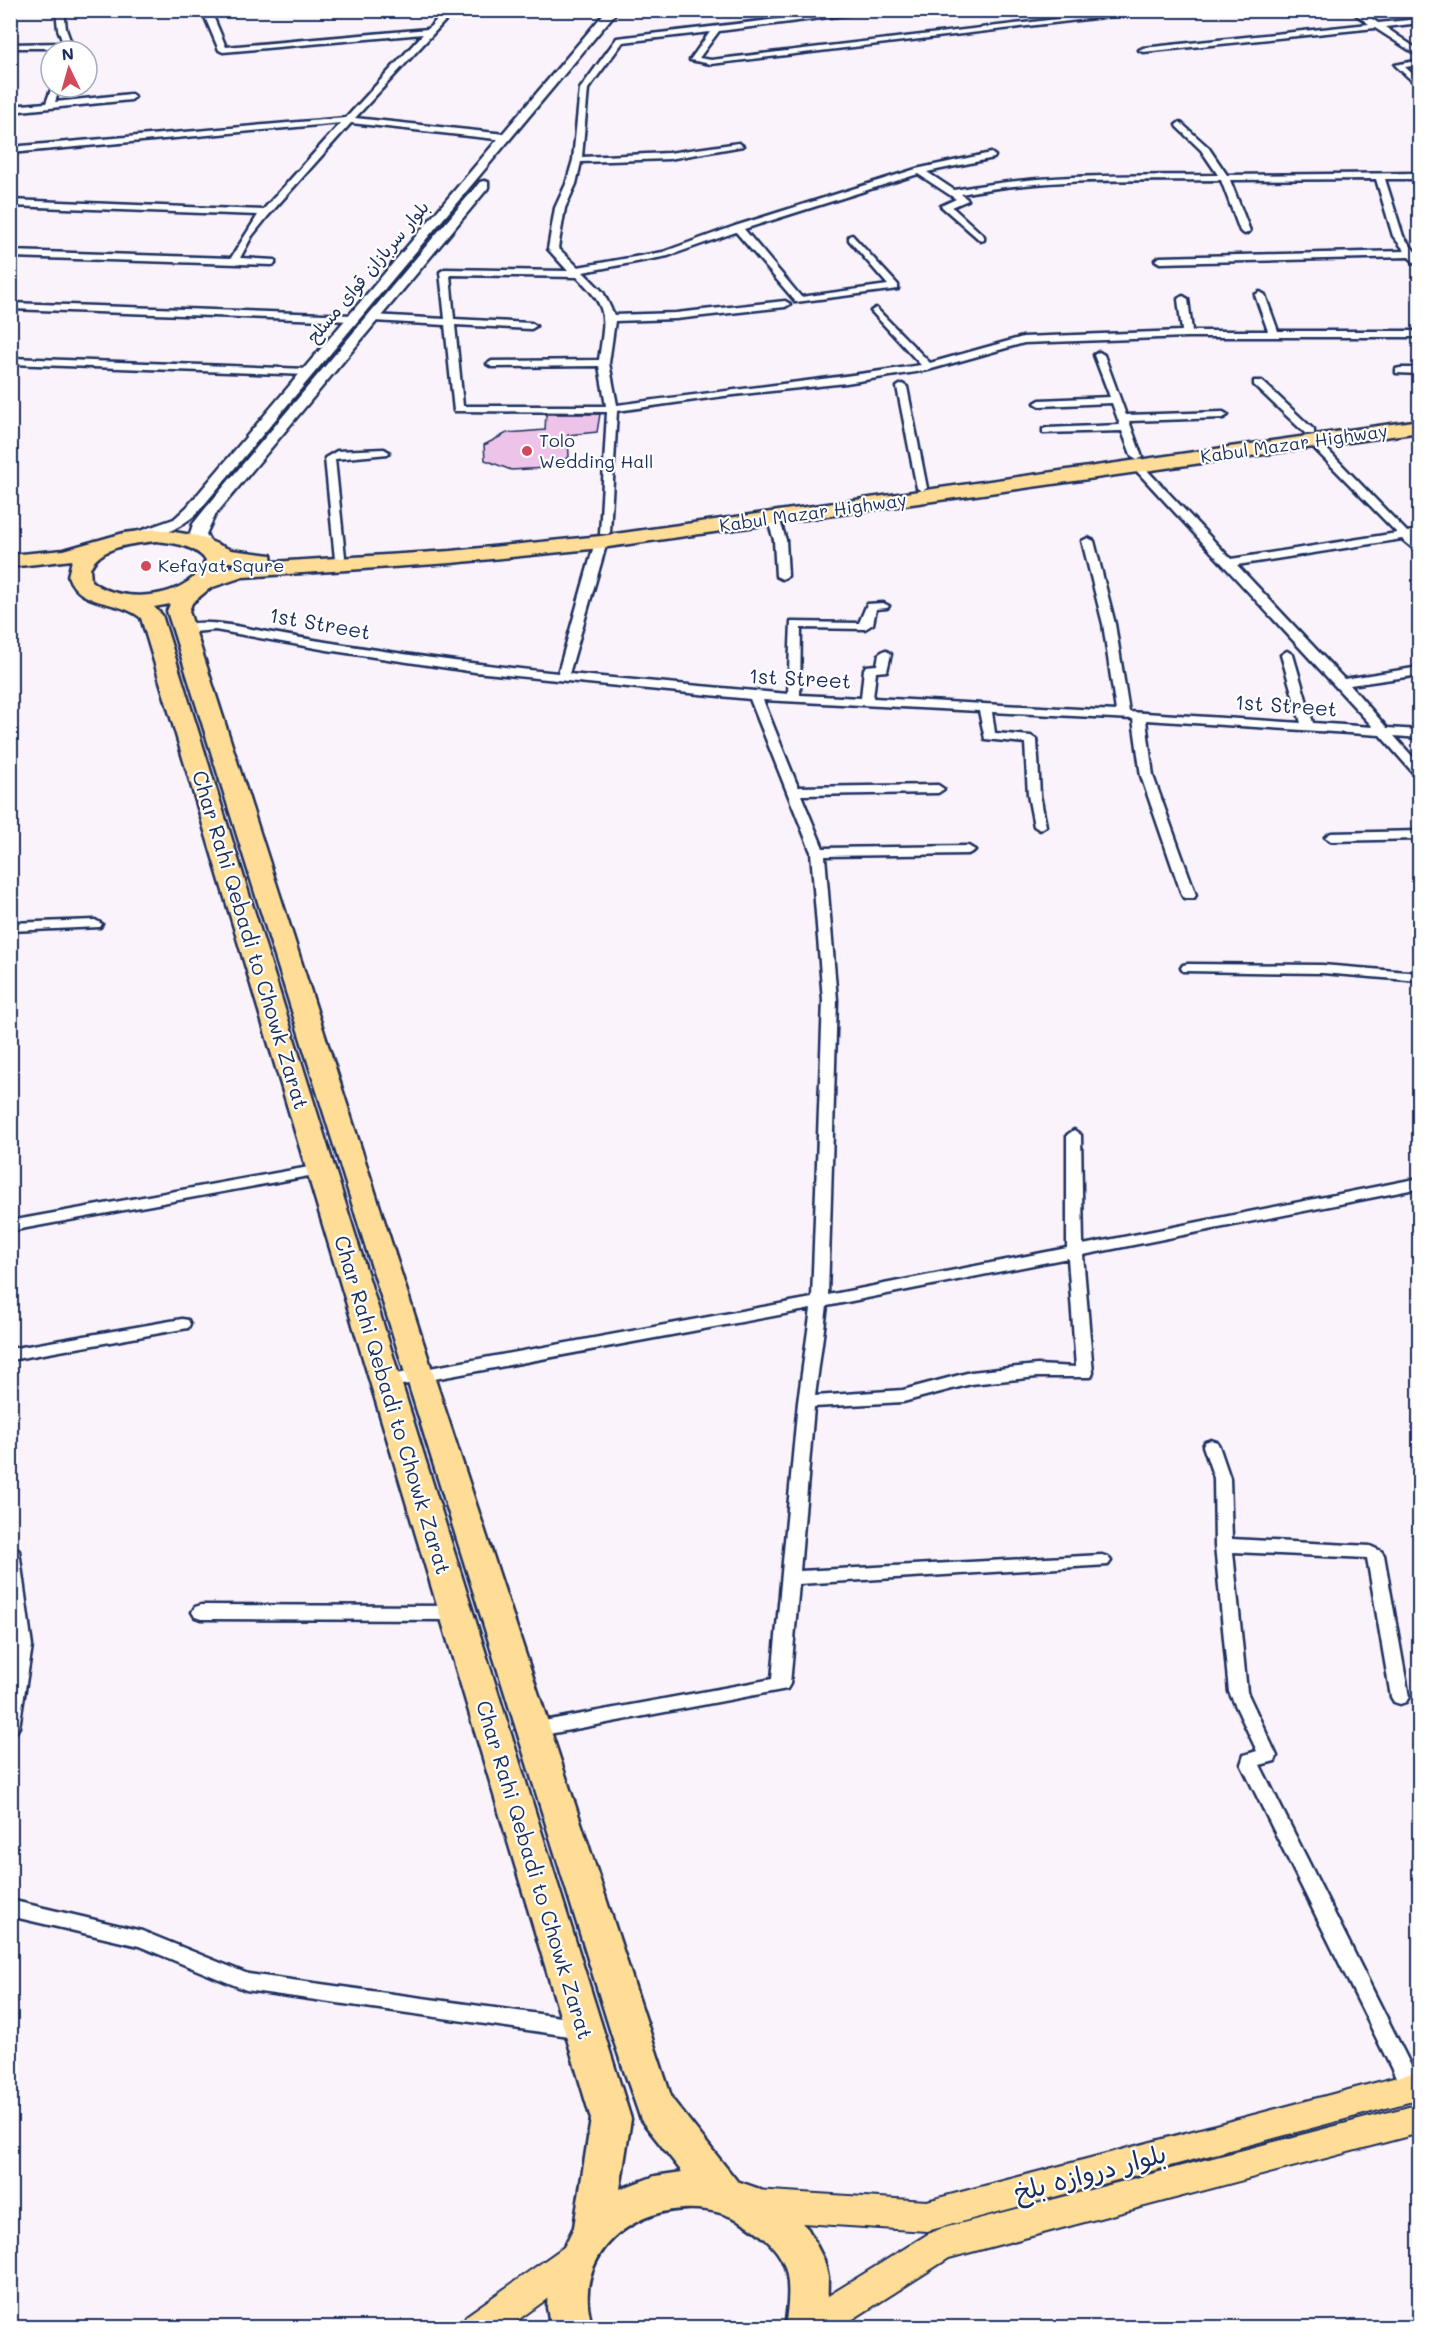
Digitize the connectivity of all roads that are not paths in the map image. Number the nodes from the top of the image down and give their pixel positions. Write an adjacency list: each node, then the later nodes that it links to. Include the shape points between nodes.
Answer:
1 (60, 10): 14 (street)
2 (253, 10): 9 (street)
3 (452, 10): 13 (street)
4 (613, 10): 27 (main road, بلوار سربازان قوای مسلح)
5 (630, 10): 56 (main road, بلوار سربازان قوای مسلح)
6 (880, 10): 12 (street)
7 (1158, 10): 12 (street, via 697,62 694,60)
8 (1354, 10): 11 (street)
9 (207, 12): 13 (street, via 224,50)
10 (1419, 21): 11 (street)
11 (1375, 25): 17 (street); 18 (street)
12 (716, 29): 31 (street, via 620,40 584,89)
13 (430, 31): 25 (street)
14 (66, 39)
15 (10, 46): 16 (street)
16 (39, 47)
17 (1143, 50)
18 (1419, 55)
19 (1419, 62): 20 (street, via 1399,65)
20 (1419, 86)
21 (131, 97): 23 (street)
22 (52, 99): 23 (street)
23 (50, 105): 24 (street)
24 (10, 109)
25 (349, 120): 27 (street); 29 (street); 38 (street)
26 (1180, 124): 33 (street, via 1202,143)
27 (505, 137): 55 (main road, بلوار سربازان قوای مسلح)
28 (740, 146): 31 (street, via 669,156)
29 (10, 150)
30 (991, 156): 32 (street)
31 (577, 160): 49 (street, via 560,208 553,249)
32 (920, 171): 36 (street); 39 (street)
33 (1226, 177): 34 (street); 36 (street, via 1029,180); 40 (street)
34 (1380, 177): 35 (street); 44 (street, via 1398,236)
35 (1419, 177)
36 (952, 193): 42 (street, via 963,200 946,206)
37 (10, 203): 38 (street)
38 (267, 213): 46 (street, via 242,242)
39 (738, 228): 41 (street, via 800,300 895,287); 49 (street, via 665,254)
40 (1245, 231)
41 (852, 238)
42 (981, 238)
43 (10, 254): 46 (street)
44 (1412, 254): 45 (street); 48 (street)
45 (1160, 260)
46 (234, 261): 47 (street)
47 (272, 262)
48 (1419, 265)
49 (575, 273): 57 (street, via 600,294); 58 (street, via 446,272)
50 (1260, 296): 61 (street)
51 (1183, 299): 60 (street)
52 (785, 304): 57 (street, via 676,316)
53 (10, 306): 55 (street)
54 (876, 311): 67 (street)
55 (353, 318): 70 (main road, بلوار سربازان قوای مسلح)
56 (373, 318): 58 (street); 92 (main road, بلوار سربازان قوای مسلح, via 201,524 198,534)
57 (610, 318): 65 (street)
58 (450, 321): 59 (street); 75 (street, via 459,409)
59 (531, 326)
60 (1187, 334): 61 (street); 67 (street, via 1023,340)
61 (1274, 334): 62 (street)
62 (1419, 334)
63 (1099, 355): 73 (street)
64 (10, 361): 70 (street)
65 (603, 363): 66 (street); 75 (street)
66 (492, 364)
67 (928, 367): 75 (street)
68 (1400, 371): 69 (street)
69 (1419, 371)
70 (308, 372): 88 (main road, بلوار سربازان قوای مسلح, via 192,510 179,522)
71 (1258, 383): 81 (street)
72 (902, 387): 84 (street)
73 (1116, 400): 74 (street); 78 (street)
74 (1040, 403)
75 (612, 409): 89 (street)
76 (1223, 415): 78 (street)
77 (1419, 417): 81 (highway, Kabul Mazar Highway)
78 (1125, 423): 80 (street); 83 (street)
79 (1419, 426): 81 (highway, Kabul Mazar Highway)
80 (1047, 431)
81 (1311, 437): 83 (highway, Kabul Mazar Highway); 87 (street)
82 (384, 452): 94 (street, via 337,454 330,458)
83 (1138, 462): 84 (highway, Kabul Mazar Highway); 85 (highway, Kabul Mazar Highway); 96 (street)
84 (922, 488): 89 (highway, Kabul Mazar Highway)
85 (773, 518): 89 (highway, Kabul Mazar Highway); 97 (street, via 780,540)
86 (1419, 533): 87 (street)
87 (1404, 535): 93 (street); 96 (street)
88 (137, 537): 91 (highway, Kabul Mazar Highway); 92 (highway, Kabul Mazar Highway, via 174,536)
89 (603, 537): 94 (highway, Kabul Mazar Highway); 99 (highway, Kabul Mazar Highway, via 451,557 241,571); 106 (street)
90 (1088, 541): 112 (street, via 1109,624)
91 (100, 548): 95 (highway, Kabul Mazar Highway); 98 (highway, via 81,563)
92 (207, 548): 94 (highway, Kabul Mazar Highway, via 249,559); 99 (highway, via 217,560 215,571)
93 (1419, 551)
94 (339, 557)
95 (10, 562): 98 (highway, via 59,571)
96 (1230, 564): 107 (street)
97 (782, 576)
98 (80, 580): 100 (highway, via 95,593)
99 (200, 586): 100 (highway, Kabul Mazar Highway, via 160,599); 102 (highway, Char Rahi Qebadi to Chowk Zarat, via 182,600 178,611)
100 (123, 600): 131 (highway, Char Rahi Qebadi to Chowk Zarat, via 151,615)
101 (883, 606): 109 (street, via 871,606 867,624 861,627 795,624)
102 (183, 629): 106 (street, 1st Street, via 215,626 327,646); 138 (highway, Char Rahi Qebadi to Chowk Zarat)
103 (885, 654): 110 (street, via 883,668 870,669)
104 (1287, 655): 114 (street)
105 (1419, 671): 107 (street)
106 (562, 678): 108 (street, 1st Street)
107 (1341, 683): 115 (street)
108 (755, 696): 109 (street, 1st Street); 119 (street)
109 (794, 698): 110 (street, 1st Street)
110 (867, 702): 111 (street, 1st Street)
111 (985, 708): 112 (street, 1st Street); 120 (street, via 989,736 1031,740)
112 (1124, 715): 113 (street, 1st Street)
113 (1138, 716): 114 (street, 1st Street); 125 (street, via 1147,776)
114 (1308, 727): 115 (street, 1st Street)
115 (1381, 732): 116 (street, 1st Street); 117 (street)
116 (1419, 734)
117 (1419, 773)
118 (938, 789): 119 (street)
119 (794, 791): 124 (street)
120 (1040, 826)
121 (1419, 835): 122 (street)
122 (1331, 837)
123 (968, 850): 124 (street)
124 (818, 852): 135 (street, via 830,1000)
125 (1189, 895)
126 (95, 924): 127 (street)
127 (10, 927)
128 (1188, 968): 129 (street, via 1322,969)
129 (1419, 977)
130 (1074, 1135): 134 (street)
131 (320, 1170): 133 (street); 139 (highway, Char Rahi Qebadi to Chowk Zarat)
132 (1419, 1183): 134 (street)
133 (10, 1226)
134 (1075, 1252): 135 (street); 140 (street, via 1085,1373 1038,1371 971,1378 903,1396)
135 (820, 1302): 138 (street); 140 (street)
136 (182, 1324): 137 (street)
137 (10, 1355)
138 (418, 1376): 139 (street); 150 (highway, Char Rahi Qebadi to Chowk Zarat)
139 (386, 1382): 147 (highway, Char Rahi Qebadi to Chowk Zarat)
140 (806, 1402): 145 (street)
141 (1211, 1446): 142 (street, via 1222,1478)
142 (1224, 1545): 148 (street, via 1375,1555); 153 (street, via 1238,1692 1268,1756 1251,1760 1250,1764)
143 (10, 1551): 149 (street, via 23,1647)
144 (1102, 1561): 145 (street)
145 (791, 1578): 150 (street, via 782,1684)
146 (201, 1612): 147 (street)
147 (455, 1613): 152 (highway, Char Rahi Qebadi to Chowk Zarat)
148 (1400, 1697)
149 (10, 1727)
150 (533, 1730): 154 (highway, Char Rahi Qebadi to Chowk Zarat, via 655,2108)
151 (10, 1908): 152 (street, via 142,1940 246,1982)
152 (583, 2029): 155 (highway, Char Rahi Qebadi to Chowk Zarat, via 611,2119)
153 (1417, 2097): 154 (main road, بلوار دروازه بلخ, via 927,2216); 158 (main road, بلوار دروازه بلخ, via 940,2245)
154 (738, 2198): 155 (highway, via 686,2188 650,2194 619,2208); 158 (highway, Char Rahi Qebadi to Chowk Zarat, via 783,2228 803,2258 811,2293)
155 (585, 2244): 156 (main road); 157 (highway, Char Rahi Qebadi to Chowk Zarat, via 567,2289)
156 (478, 2328)
157 (572, 2328)
158 (807, 2328)

